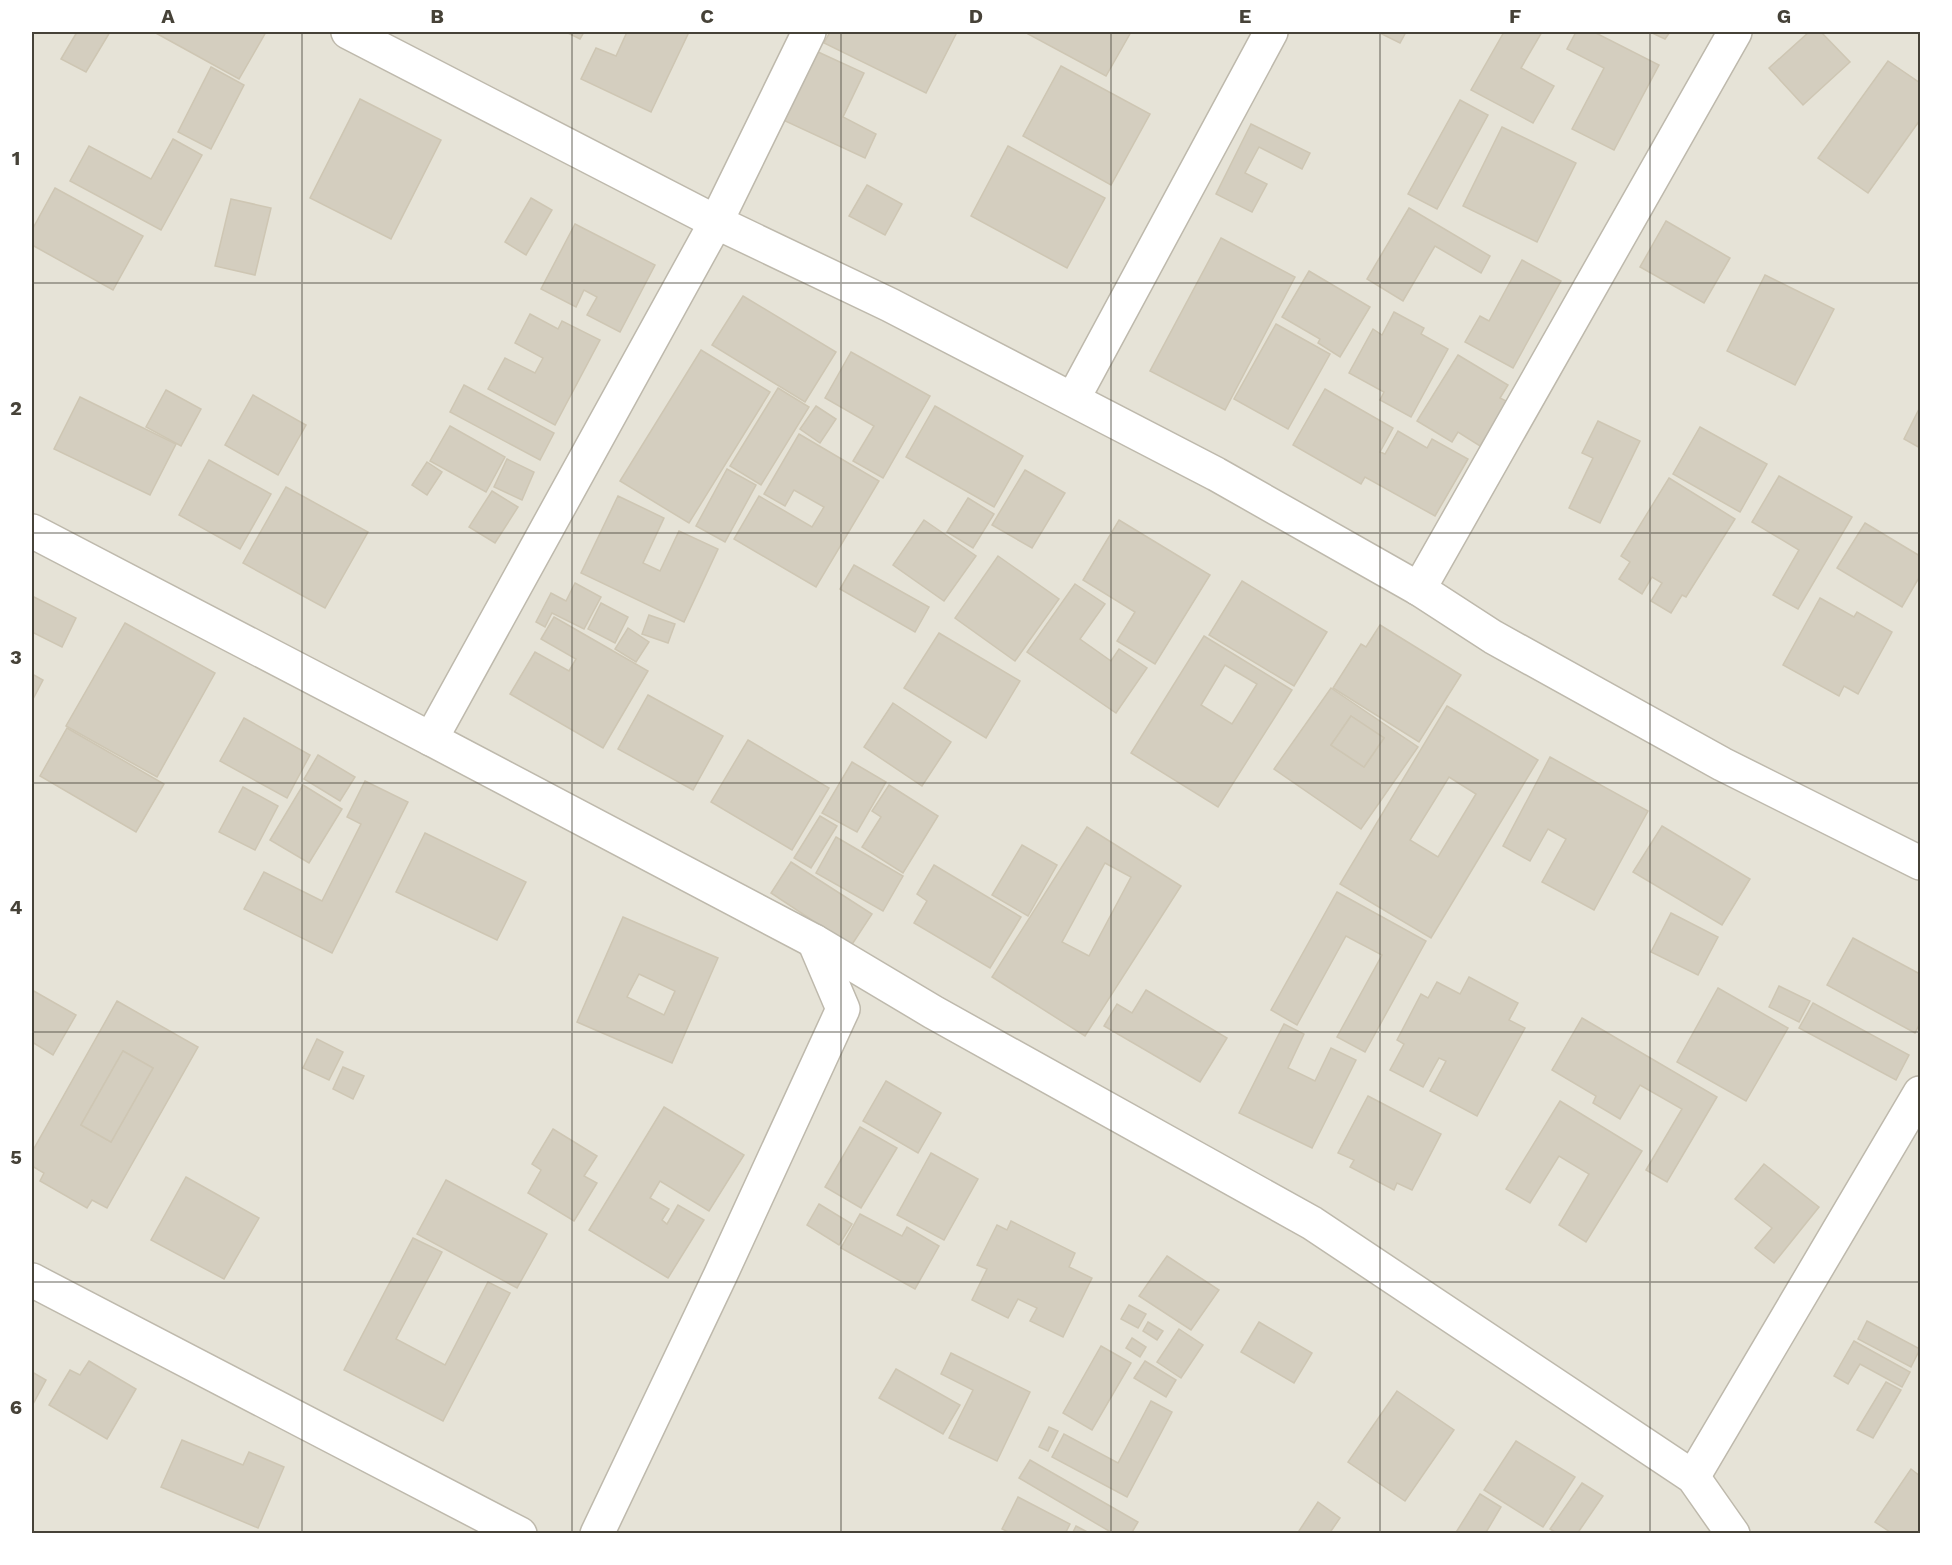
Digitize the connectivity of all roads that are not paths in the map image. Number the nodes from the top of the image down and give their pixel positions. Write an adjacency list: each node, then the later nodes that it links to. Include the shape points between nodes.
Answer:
1 (348, 32): 5 (street)
2 (809, 32): 5 (street)
3 (1271, 32): 6 (street)
4 (1735, 32): 8 (street)
5 (716, 222): 6 (street, via 890,305); 9 (street)
6 (1072, 399): 8 (street, via 1216,474)
7 (32, 531): 9 (street)
8 (1419, 589): 10 (street, via 1493,637 1722,764)
9 (431, 739): 11 (street)
10 (1920, 863)
11 (814, 941): 14 (street, via 933,1012 1312,1223); 16 (street, via 843,1009)
12 (1920, 1093): 14 (street)
13 (32, 1280): 15 (street)
14 (1693, 1477): 17 (street)
15 (520, 1533)
16 (597, 1533)
17 (1733, 1533)

